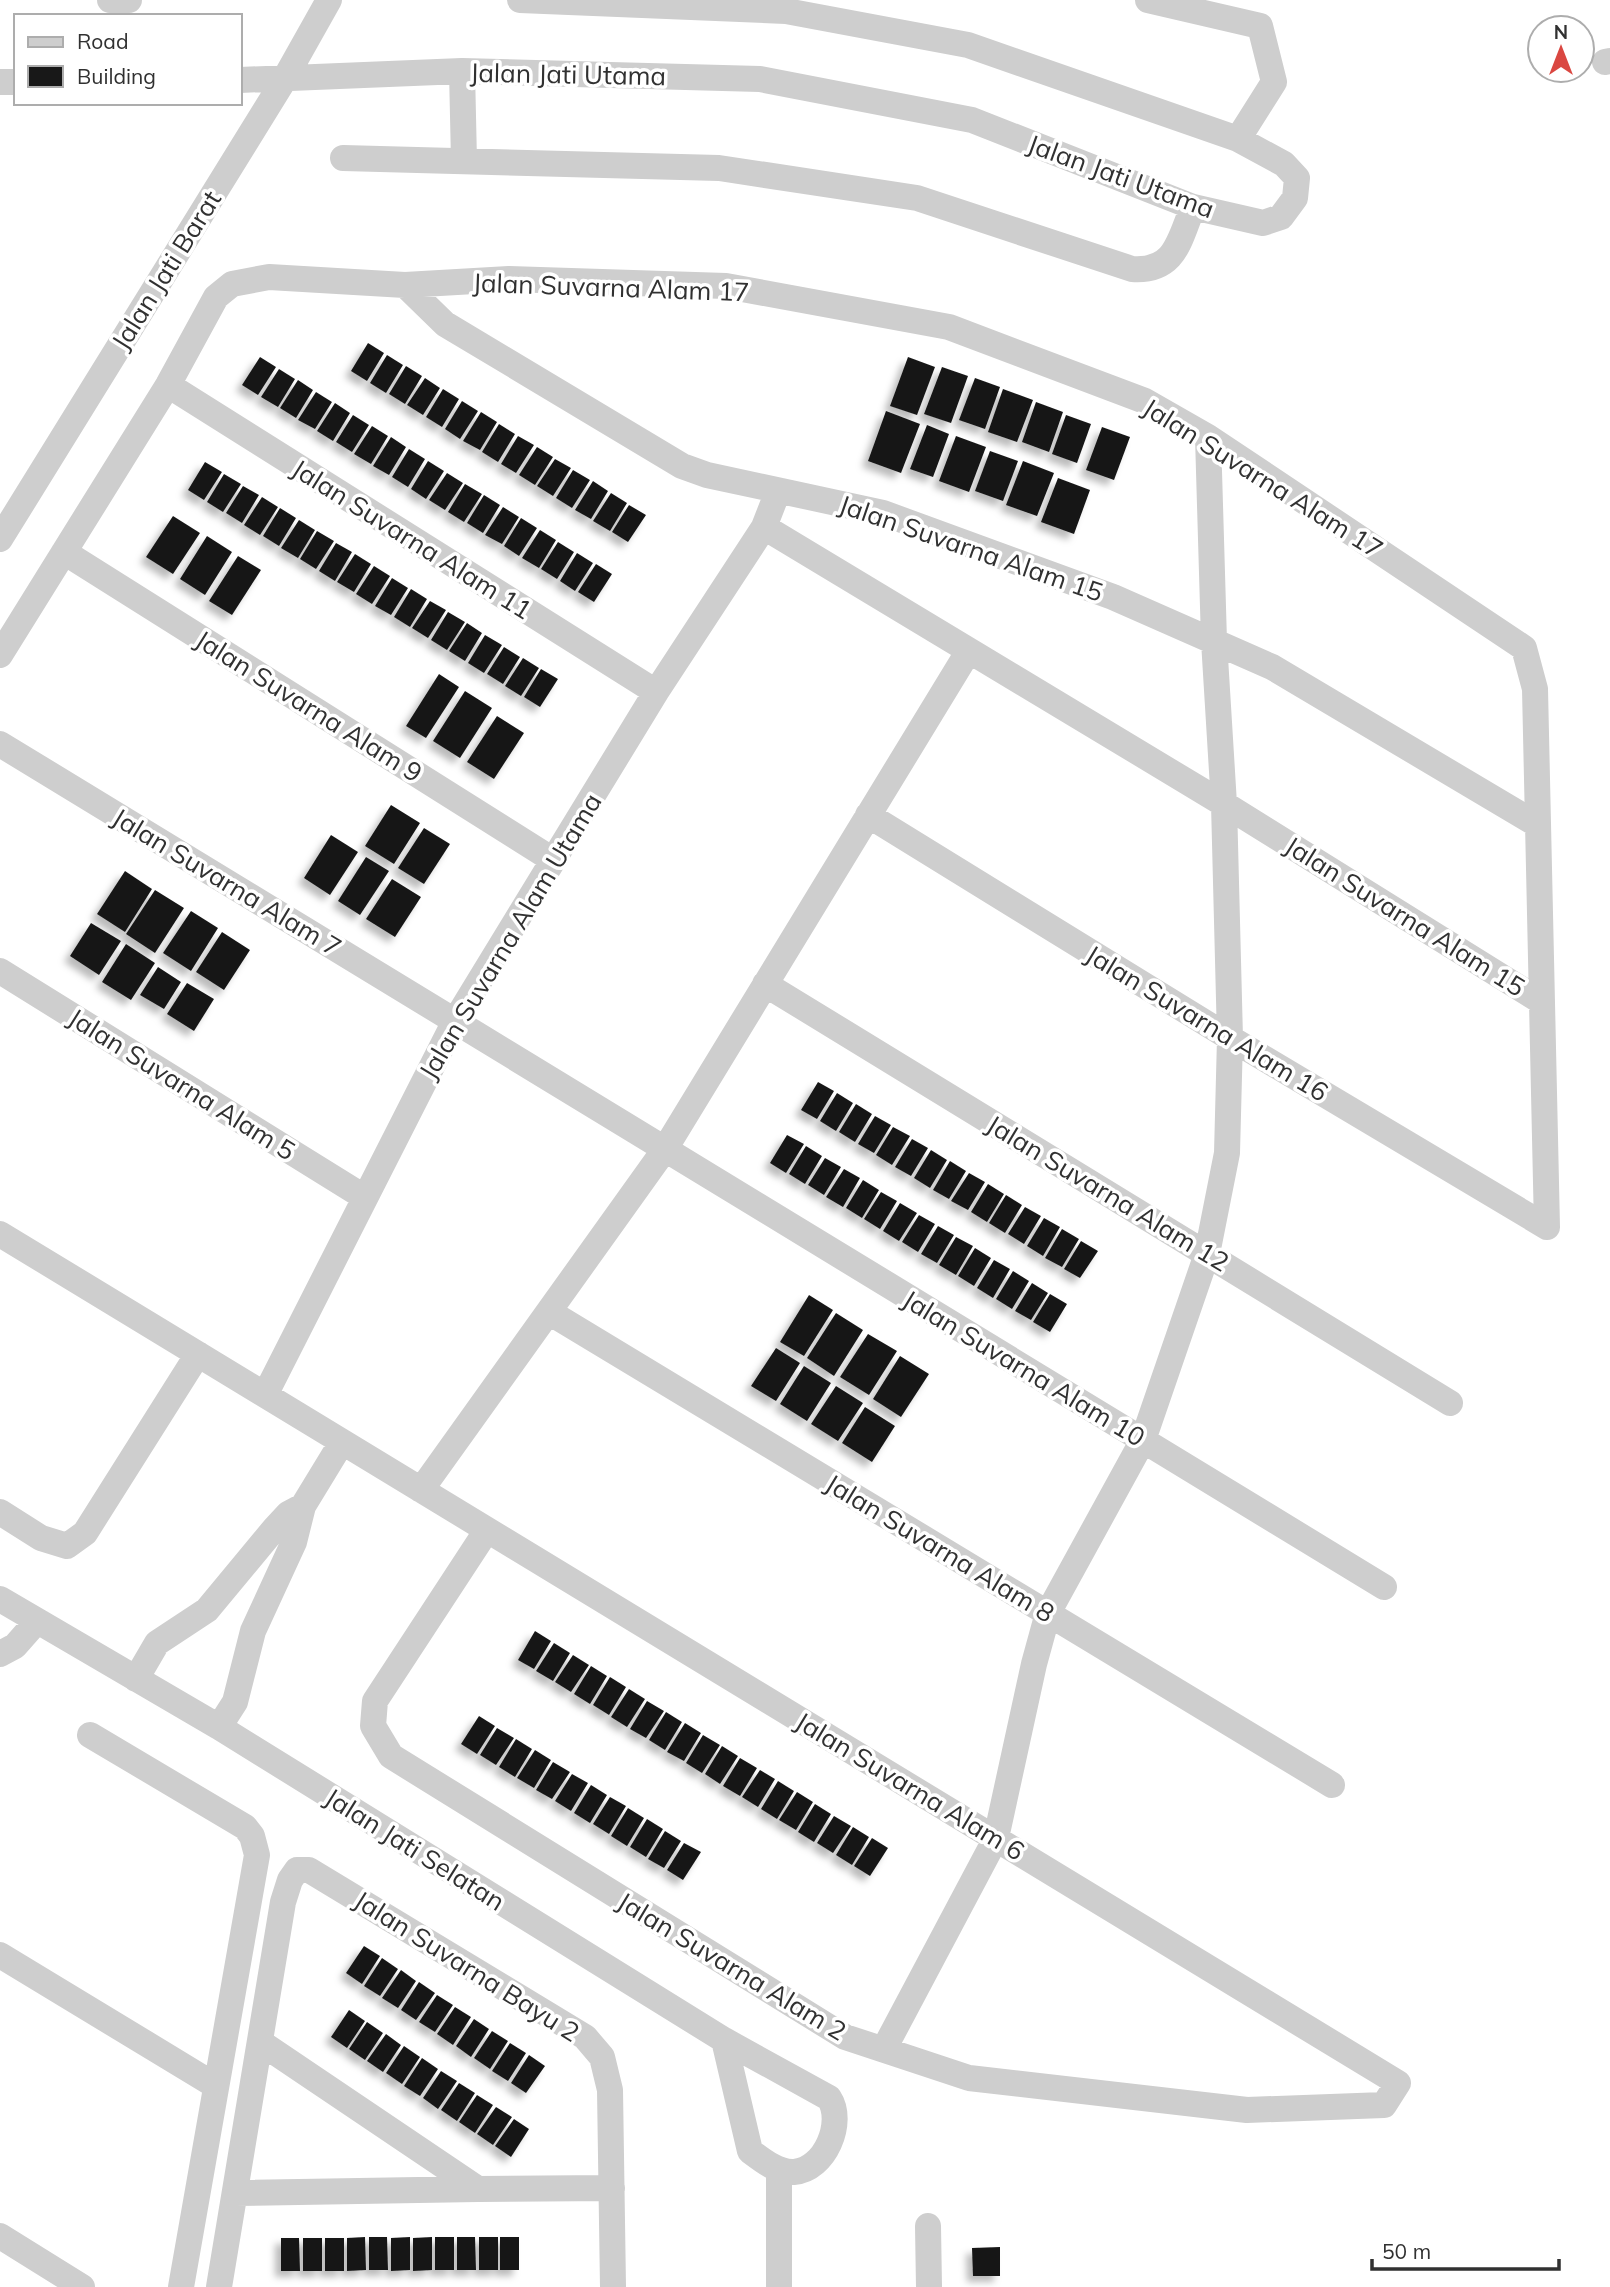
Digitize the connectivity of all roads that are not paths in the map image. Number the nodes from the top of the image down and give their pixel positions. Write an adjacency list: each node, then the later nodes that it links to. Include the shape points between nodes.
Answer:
1 (110, 0): 2 (street)
2 (116, 0): 3 (street)
3 (129, 0)
4 (329, 0): 10 (street, Jalan Jati Barat)
5 (520, 0): 7 (street, Jalan Jati Utama)
6 (1148, 0): 11 (street, via 1260,26 1274,82)
7 (667, 3): 11 (street, Jalan Jati Utama, via 786,11 968,46)
8 (462, 71): 10 (street, Jalan Jati Utama); 13 (street); 14 (street, Jalan Jati Utama, via 773,81 972,120)
9 (242, 80): 10 (street, Jalan Jati Utama)
10 (284, 80): 20 (street, Jalan Jati Barat)
11 (1238, 139): 14 (street, Jalan Jati Utama, via 1284,164 1297,178 1296,198 1280,216 1263,223)
12 (343, 158): 13 (street)
13 (464, 161): 14 (street, via 719,168 904,196 1132,269 1148,270 1174,253)
14 (1193, 206)
15 (405, 285): 16 (street, Jalan Suvarna Alam 17, via 269,277 232,284 216,297); 17 (street, Jalan Suvarna Alam 17, via 509,279 726,286 949,327 1145,401); 18 (street, Jalan Suvarna Alam 15, via 445,324 682,466)
16 (168, 386): 21 (street, Jalan Suvarna Alam 17); 25 (street, Jalan Suvarna Alam 11)
17 (1208, 437): 22 (street); 29 (street, Jalan Suvarna Alam 17, via 1524,648 1535,689)
18 (778, 491): 19 (street, Jalan Suvarna Alam Utama); 22 (street, Jalan Suvarna Alam 15, via 883,513 1113,597)
19 (764, 527): 23 (street, Jalan Suvarna Alam 15); 25 (street, Jalan Suvarna Alam Utama)
20 (0, 539)
21 (64, 552): 24 (street, Jalan Suvarna Alam 17); 30 (street, Jalan Suvarna Alam 9)
22 (1214, 641): 27 (street); 29 (street, Jalan Suvarna Alam 15, via 1272,667)
23 (968, 652): 27 (street, Jalan Suvarna Alam 15); 28 (street)
24 (0, 655)
25 (656, 692): 30 (street, Jalan Suvarna Alam Utama)
26 (0, 744): 34 (street, Jalan Suvarna Alam 7)
27 (1224, 804): 33 (street, Jalan Suvarna Alam 15); 35 (street)
28 (868, 815): 32 (street); 35 (street, Jalan Suvarna Alam 16)
29 (1538, 825): 33 (street)
30 (553, 860): 34 (street, Jalan Suvarna Alam Utama)
31 (0, 971): 37 (street, Jalan Suvarna Alam 5)
32 (765, 984): 36 (street); 39 (street, Jalan Suvarna Alam 12)
33 (1542, 1002): 35 (street, Jalan Suvarna Alam 16, via 1547,1227)
34 (455, 1021): 36 (street, Jalan Suvarna Alam 7); 37 (street, Jalan Suvarna Alam Utama)
35 (1230, 1038): 39 (street, via 1227,1153)
36 (665, 1149): 40 (street); 44 (street, Jalan Suvarna Alam 10)
37 (364, 1198): 42 (street, Jalan Suvarna Alam Utama)
38 (0, 1234): 41 (street, Jalan Suvarna Alam 6)
39 (1207, 1254): 43 (street, Jalan Suvarna Alam 12); 44 (street)
40 (549, 1312): 46 (street); 52 (street, Jalan Suvarna Alam 8)
41 (198, 1354): 42 (street, Jalan Suvarna Alam 6); 48 (street, via 85,1533 66,1546 41,1538)
42 (265, 1395): 45 (street, Jalan Suvarna Alam 6)
43 (1450, 1403)
44 (1143, 1440): 50 (street, Jalan Suvarna Alam 10); 52 (street)
45 (342, 1442): 46 (street, Jalan Suvarna Alam 6); 47 (street)
46 (421, 1490): 49 (street, Jalan Suvarna Alam 6)
47 (303, 1506): 55 (street, via 275,1528 207,1610 157,1643); 56 (street, via 294,1542 253,1631 235,1702)
48 (0, 1512)
49 (487, 1530): 59 (street, Jalan Suvarna Alam 6); 63 (street, Jalan Suvarna Alam 2, via 375,1701 373,1726 391,1756 845,2037)
50 (1384, 1587)
51 (0, 1599): 53 (street, Jalan Jati Selatan)
52 (1048, 1614): 58 (street, Jalan Suvarna Alam 8); 59 (street)
53 (37, 1621): 54 (street, via 15,1646); 55 (street, Jalan Jati Selatan)
54 (0, 1654)
55 (136, 1679): 56 (street, Jalan Jati Selatan)
56 (219, 1727): 61 (street, Jalan Jati Selatan)
57 (90, 1735): 65 (street, via 245,1827 256,1846)
58 (1332, 1785)
59 (996, 1838): 63 (street); 64 (street, Jalan Suvarna Alam 6)
60 (0, 1955): 65 (street)
61 (724, 2040): 66 (street, via 750,2151); 66 (street, Jalan Jati Selatan, via 829,2098 836,2108 834,2130 813,2166 795,2172)
62 (260, 2042): 67 (street, Jalan Suvarna Bayu 2, via 283,1902 297,1870 309,1870 585,2037 603,2057 610,2090); 68 (street); 69 (street)
63 (884, 2049): 64 (street, Jalan Suvarna Alam 2, via 969,2078 1247,2109 1384,2105)
64 (1398, 2083)
65 (216, 2086): 73 (street)
66 (779, 2170): 76 (street)
67 (612, 2188): 68 (street); 75 (street, Jalan Suvarna Bayu 2)
68 (478, 2189): 69 (street)
69 (235, 2193): 74 (street)
70 (928, 2226): 77 (street)
71 (0, 2236): 72 (street)
72 (82, 2287)
73 (181, 2287)
74 (219, 2287)
75 (613, 2287)
76 (779, 2287)
77 (929, 2287)

